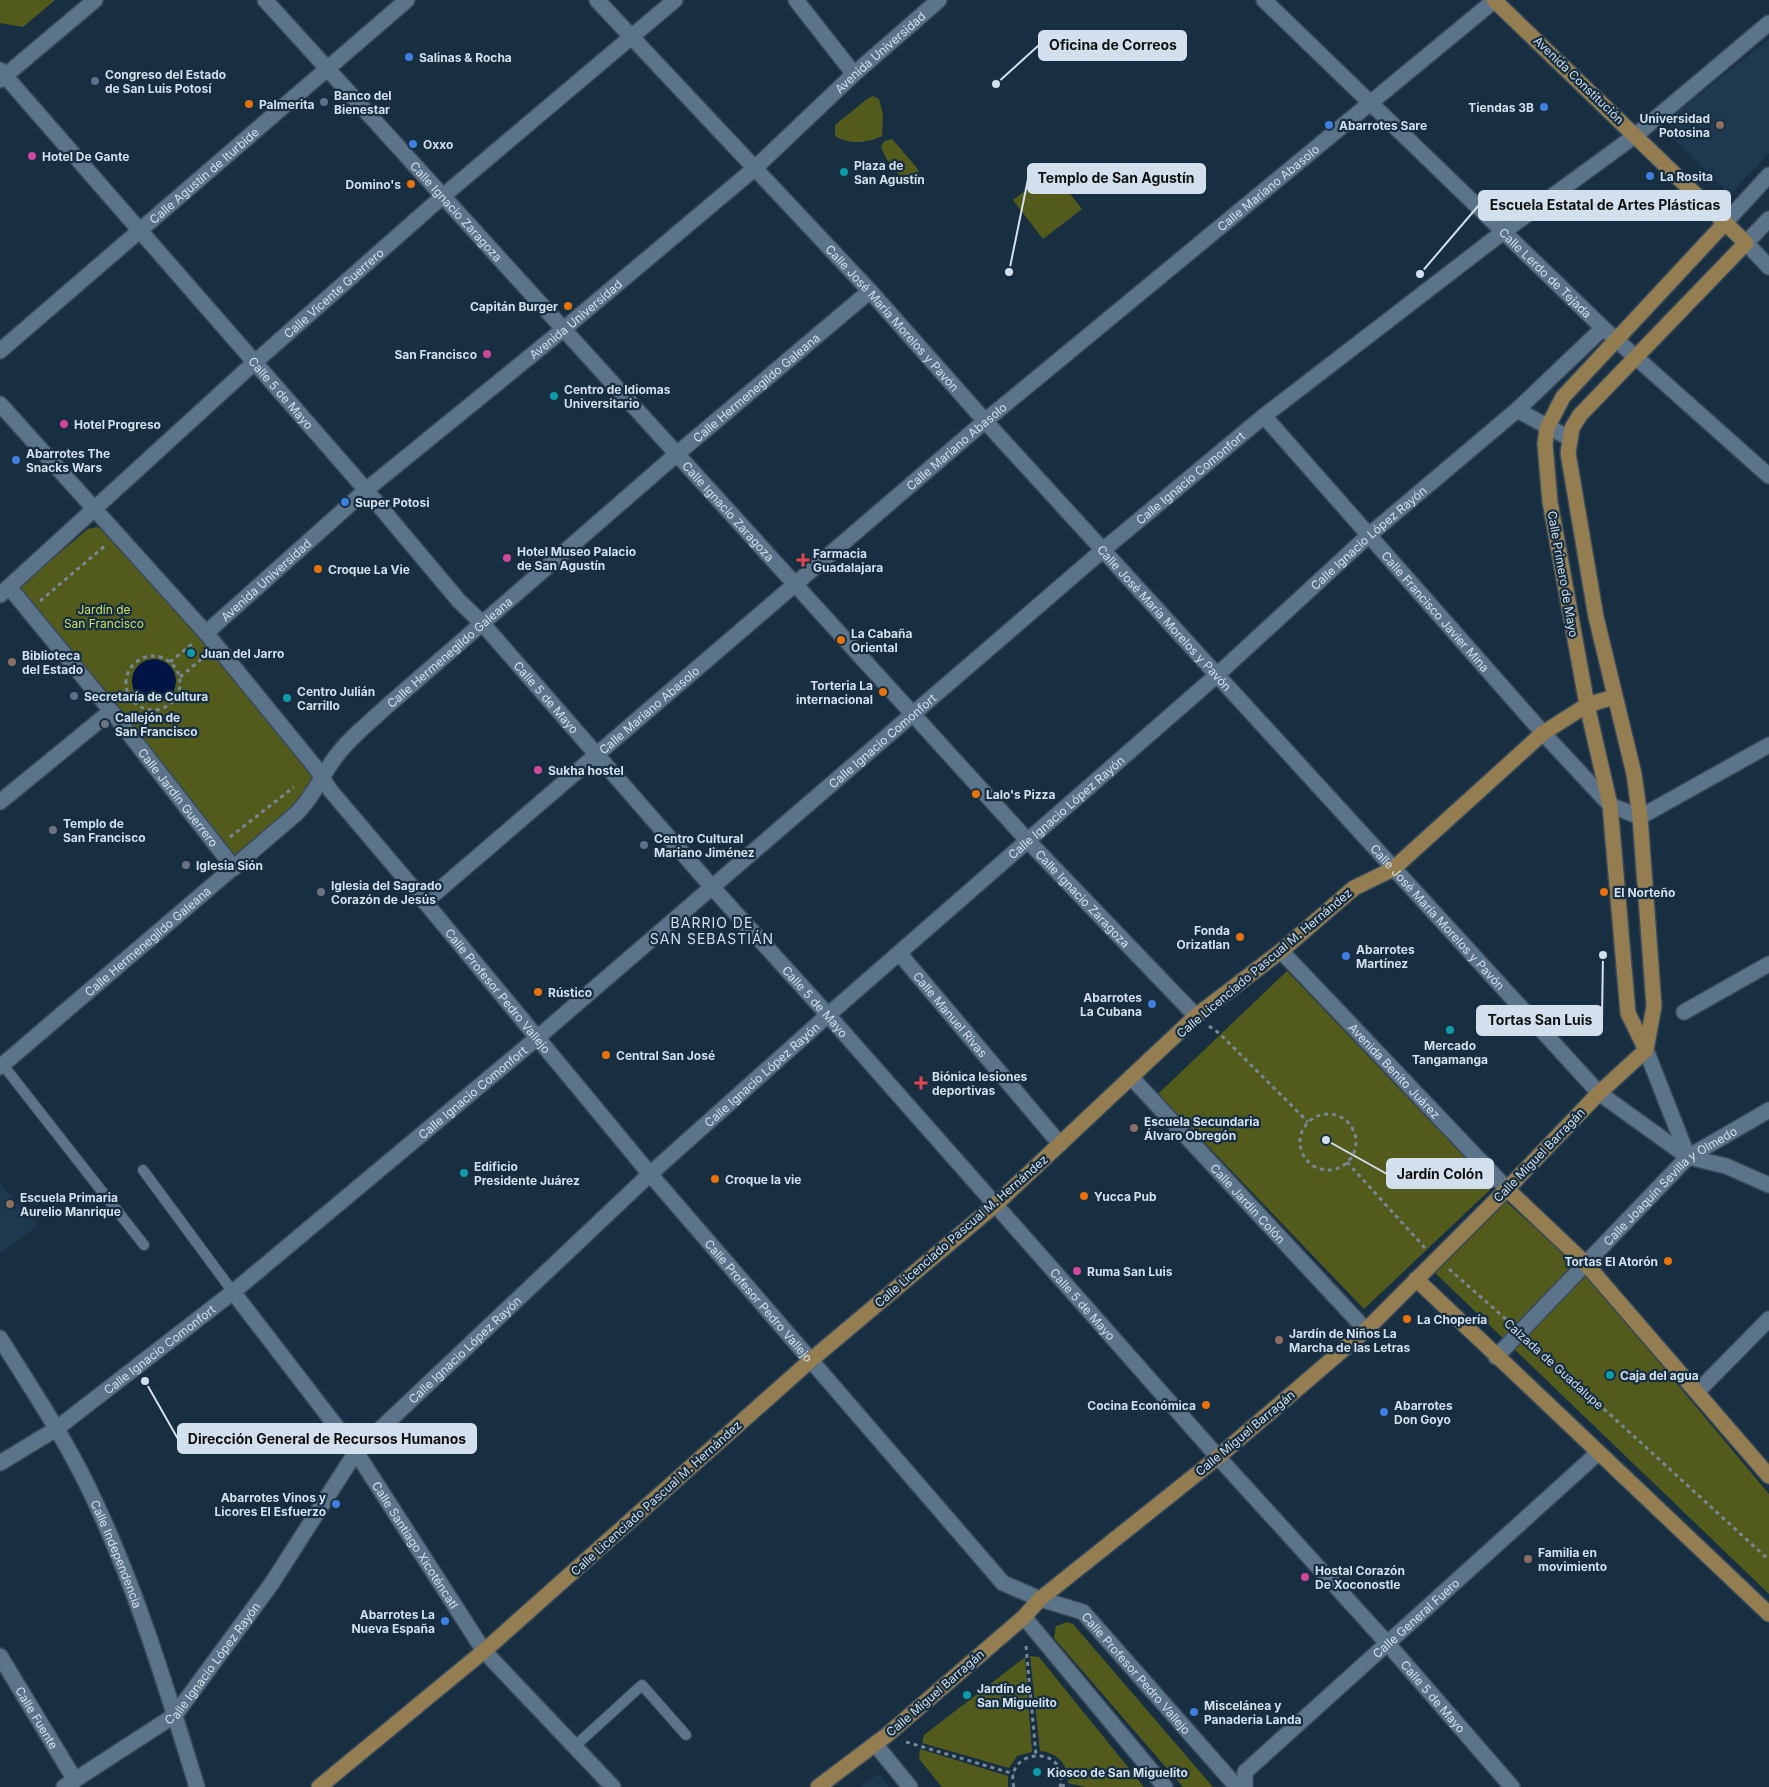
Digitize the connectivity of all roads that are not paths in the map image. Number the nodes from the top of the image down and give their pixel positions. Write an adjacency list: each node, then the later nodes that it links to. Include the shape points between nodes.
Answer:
1 (95, 0): 14 (street)
2 (265, 0): 12 (street, Calle Ignacio Zaragoza)
3 (407, 0): 12 (street, Calle Agustín de Iturbide)
4 (597, 0): 11 (street, Calle José María Morelos y Pavón)
5 (675, 0): 11 (street, Calle Vicente Guerrero)
6 (796, 0): 13 (street)
7 (939, 0): 13 (street, Avenida Universidad)
8 (1264, 0): 15 (street, Calle Lerdo de Tejada)
9 (1495, 0): 15 (street, Calle Mariano Abasolo); 16 (main road, Avenida Constitución)
10 (1769, 23): 16 (street, Calle Ignacio Comonfort)
11 (630, 36): 17 (street, Calle José María Morelos y Pavón); 19 (street, Calle Vicente Guerrero)
12 (326, 68): 19 (street, Calle Ignacio Zaragoza); 22 (street, Calle Agustín de Iturbide)
13 (854, 74): 17 (street, Avenida Universidad)
14 (2, 75): 22 (street, Calle 5 de Mayo)
15 (1370, 104): 23 (street, Calle Lerdo de Tejada); 38 (street, Calle Mariano Abasolo)
16 (1636, 135): 21 (main road, Avenida Constitución); 23 (street, Calle Ignacio Comonfort)
17 (754, 169): 26 (street, Calle José María Morelos y Pavón); 27 (street, Avenida Universidad)
18 (1769, 175): 21 (street, Calle Primero de Mayo)
19 (443, 196): 27 (street, Calle Ignacio Zaragoza); 32 (street, Calle Vicente Guerrero)
20 (1769, 219): 24 (street, Calle Primero de Mayo)
21 (1725, 223): 24 (main road, Avenida Constitución); 29 (main road, Calle Primero de Mayo)
22 (139, 231): 30 (street, Calle Agustín de Iturbide); 32 (street, Calle 5 de Mayo)
23 (1503, 232): 28 (street, Calle Lerdo de Tejada); 37 (street, Calle Ignacio Comonfort)
24 (1746, 243): 25 (street, Avenida Constitución); 31 (main road, Calle Primero de Mayo)
25 (1769, 267)
26 (870, 291): 38 (street, Calle José María Morelos y Pavón); 41 (street, Calle Hermenegildo Galeana)
27 (565, 328): 41 (street, Calle Ignacio Zaragoza); 43 (street, Avenida Universidad)
28 (1603, 328): 29 (street, Calle Lerdo de Tejada); 36 (street, Calle Ignacio López Rayón)
29 (1615, 338): 31 (street, Calle Lerdo de Tejada); 33 (main road, Calle Primero de Mayo)
30 (0, 351)
31 (1635, 357): 34 (main road, Calle Primero de Mayo); 42 (street, Calle Lerdo de Tejada)
32 (255, 362): 43 (street, Calle 5 de Mayo); 46 (street, Calle Vicente Guerrero)
33 (1580, 377): 34 (main road); 39 (main road, Calle Primero de Mayo, via 1562,397)
34 (1598, 396): 40 (main road, Calle Primero de Mayo, via 1580,414)
35 (0, 404): 46 (street)
36 (1518, 410): 39 (street); 47 (street, Calle Ignacio López Rayón)
37 (1264, 416): 47 (street, Calle Francisco Javier Mina); 49 (street, Calle Ignacio Comonfort)
38 (985, 421): 49 (street, Calle José María Morelos y Pavón); 51 (street, Calle Mariano Abasolo)
39 (1547, 428): 40 (street); 45 (main road, Calle Primero de Mayo, via 1545,459)
40 (1569, 438): 44 (main road, Calle Primero de Mayo)
41 (678, 453): 51 (street, Calle Ignacio Zaragoza); 57 (street, Calle Hermenegildo Galeana)
42 (1769, 476)
43 (366, 490): 57 (street, Calle 5 de Mayo, via 459,601); 58 (street, Avenida Universidad)
44 (1575, 499): 45 (main road); 48 (main road, Calle Primero de Mayo)
45 (1550, 502): 50 (main road, Calle Primero de Mayo)
46 (95, 509): 54 (street, Calle Vicente Guerrero); 58 (street)
47 (1369, 536): 61 (street, Calle Ignacio López Rayón); 66 (street, Calle Francisco Javier Mina)
48 (1583, 548): 50 (main road); 52 (main road, Calle Primero de Mayo)
49 (1103, 550): 61 (street, Calle José María Morelos y Pavón); 64 (street, Calle Ignacio Comonfort)
50 (1559, 550): 53 (main road, Calle Primero de Mayo)
51 (796, 583): 64 (street, Calle Ignacio Zaragoza); 68 (street, Calle Mariano Abasolo)
52 (1591, 583): 53 (main road); 55 (main road, Calle Primero de Mayo)
53 (1566, 587): 56 (main road, Calle Primero de Mayo)
54 (4, 591): 74 (street, Calle Jardín Guerrero, via 28,611)
55 (1596, 617): 56 (main road); 59 (main road, Calle Primero de Mayo)
56 (1572, 622): 60 (main road, Calle Primero de Mayo)
57 (482, 623): 68 (street, Calle 5 de Mayo); 69 (street, Calle Hermenegildo Galeana, via 348,742)
58 (206, 633): 69 (street)
59 (1605, 656): 60 (main road); 62 (main road, Calle Primero de Mayo)
60 (1579, 661): 63 (main road, Calle Primero de Mayo)
61 (1217, 675): 73 (street, Calle Ignacio López Rayón); 75 (street, Calle José María Morelos y Pavón)
62 (1614, 697): 63 (main road, Calle Licenciado Pascual M. Hernández); 72 (main road, Calle Primero de Mayo, via 1634,774)
63 (1587, 705): 66 (main road, Calle Licenciado Pascual M. Hernández); 71 (main road, Calle Primero de Mayo)
64 (913, 713): 73 (street, Calle Ignacio Zaragoza); 76 (street, Calle Ignacio Comonfort)
65 (105, 716): 70 (street)
66 (1543, 733): 71 (street, Calle Francisco Javier Mina); 75 (main road, Calle Licenciado Pascual M. Hernández)
67 (1769, 745): 72 (street)
68 (596, 756): 76 (street, Calle 5 de Mayo); 77 (street, Calle Mariano Abasolo)
69 (319, 773): 74 (street, Calle Hermenegildo Galeana, via 306,804); 77 (street, Calle Profesor Pedro Vallejo)
70 (0, 802)
71 (1610, 806): 72 (street); 85 (main road, Calle Primero de Mayo, via 1628,1013)
72 (1640, 817): 85 (main road, Calle Primero de Mayo, via 1654,1006)
73 (1028, 841): 79 (street, Calle Ignacio López Rayón); 83 (street, Calle Ignacio Zaragoza)
74 (234, 868): 86 (street, Calle Hermenegildo Galeana)
75 (1393, 869): 78 (main road, Calle Licenciado Pascual M. Hernández, via 1354,888); 88 (street, Calle José María Morelos y Pavón)
76 (712, 887): 82 (street, Calle 5 de Mayo); 84 (street, Calle Ignacio Comonfort)
77 (425, 902): 84 (street, Calle Profesor Pedro Vallejo)
78 (1282, 951): 83 (main road, Calle Licenciado Pascual M. Hernández); 95 (street, Avenida Benito Juárez)
79 (899, 953): 82 (street, Calle Ignacio López Rayón); 90 (street, Calle Manuel Rivas)
80 (1769, 964): 81 (street)
81 (1684, 1012)
82 (828, 1015): 93 (street, Calle Ignacio López Rayón); 96 (street, Calle 5 de Mayo)
83 (1196, 1016): 87 (main road, Calle Licenciado Pascual M. Hernández)
84 (537, 1038): 93 (street, Calle Profesor Pedro Vallejo); 100 (street, Calle Ignacio Comonfort)
85 (1646, 1050): 88 (main road, Calle Miguel Barragán); 91 (street, Calle Primero de Mayo)
86 (1, 1066): 97 (lane)
87 (1131, 1078): 90 (main road, Calle Licenciado Pascual M. Hernández); 102 (street, Calle Jardín Colón)
88 (1599, 1094): 91 (street, Calle José María Morelos y Pavón); 95 (main road, Calle Miguel Barragán)
89 (1769, 1110): 91 (street, Calle Joaquín Sevilla y Olmedo)
90 (1060, 1144): 96 (main road, Calle Licenciado Pascual M. Hernández)
91 (1688, 1157): 94 (street, Calle José María Morelos y Pavón, via 1726,1166); 98 (street, Calle Joaquín Sevilla y Olmedo)
92 (143, 1170): 100 (lane)
93 (650, 1174): 105 (street, Calle Profesor Pedro Vallejo); 108 (street, Calle Ignacio López Rayón)
94 (1769, 1185)
95 (1507, 1189): 98 (main road); 99 (main road, Calle Miguel Barragán)
96 (995, 1205): 105 (main road, Calle Licenciado Pascual M. Hernández); 110 (street, Calle 5 de Mayo)
97 (144, 1244)
98 (1586, 1264): 104 (street, Calle Joaquín Sevilla y Olmedo); 106 (main road)
99 (1416, 1279): 102 (main road, Calle Miguel Barragán); 104 (main road)
100 (233, 1292): 107 (street, Calle Ignacio Comonfort); 108 (street, Calle Santiago Xicoténcatl)
101 (1769, 1318): 106 (street)
102 (1366, 1330): 110 (main road, Calle Miguel Barragán)
103 (0, 1338): 107 (street, Calle Independencia)
104 (1496, 1357): 109 (main road)
105 (811, 1360): 113 (street, Calle Profesor Pedro Vallejo, via 1003,1583); 117 (main road, Calle Licenciado Pascual M. Hernández)
106 (1696, 1392): 112 (main road)
107 (56, 1430): 111 (street, Calle Ignacio Comonfort); 119 (street, Calle Independencia, via 90,1491 129,1581)
108 (356, 1452): 117 (street, Calle Santiago Xicoténcatl); 119 (street, Calle Ignacio López Rayón, via 272,1582)
109 (1598, 1453): 114 (main road); 116 (street, Calle General Fuero)
110 (1218, 1457): 113 (main road, Calle Miguel Barragán); 116 (street, Calle 5 de Mayo)
111 (0, 1463)
112 (1769, 1476)
113 (1040, 1599): 115 (main road, Calle Miguel Barragán); 130 (street, Calle Profesor Pedro Vallejo, via 1083,1612)
114 (1769, 1614)
115 (1024, 1617): 121 (main road, Calle Miguel Barragán); 129 (street)
116 (1388, 1644): 131 (street, Calle General Fuero, via 1245,1772); 132 (street, Calle 5 de Mayo)
117 (484, 1651): 122 (street, Calle Santiago Xicoténcatl); 125 (main road, Calle Licenciado Pascual M. Hernández)
118 (0, 1656): 123 (street, Calle Fuente)
119 (175, 1715): 123 (street, Calle Ignacio López Rayón); 124 (street, Calle Independencia)
120 (686, 1735): 122 (lane, via 642,1685)
121 (881, 1739): 127 (main road, Calle Miguel Barragán); 128 (street)
122 (575, 1746): 126 (street, Calle Santiago Xicoténcatl)
123 (69, 1783)
124 (197, 1787)
125 (319, 1787)
126 (613, 1787)
127 (818, 1787)
128 (910, 1787)
129 (1165, 1787)
130 (1237, 1787)
131 (1245, 1787)
132 (1512, 1787)

